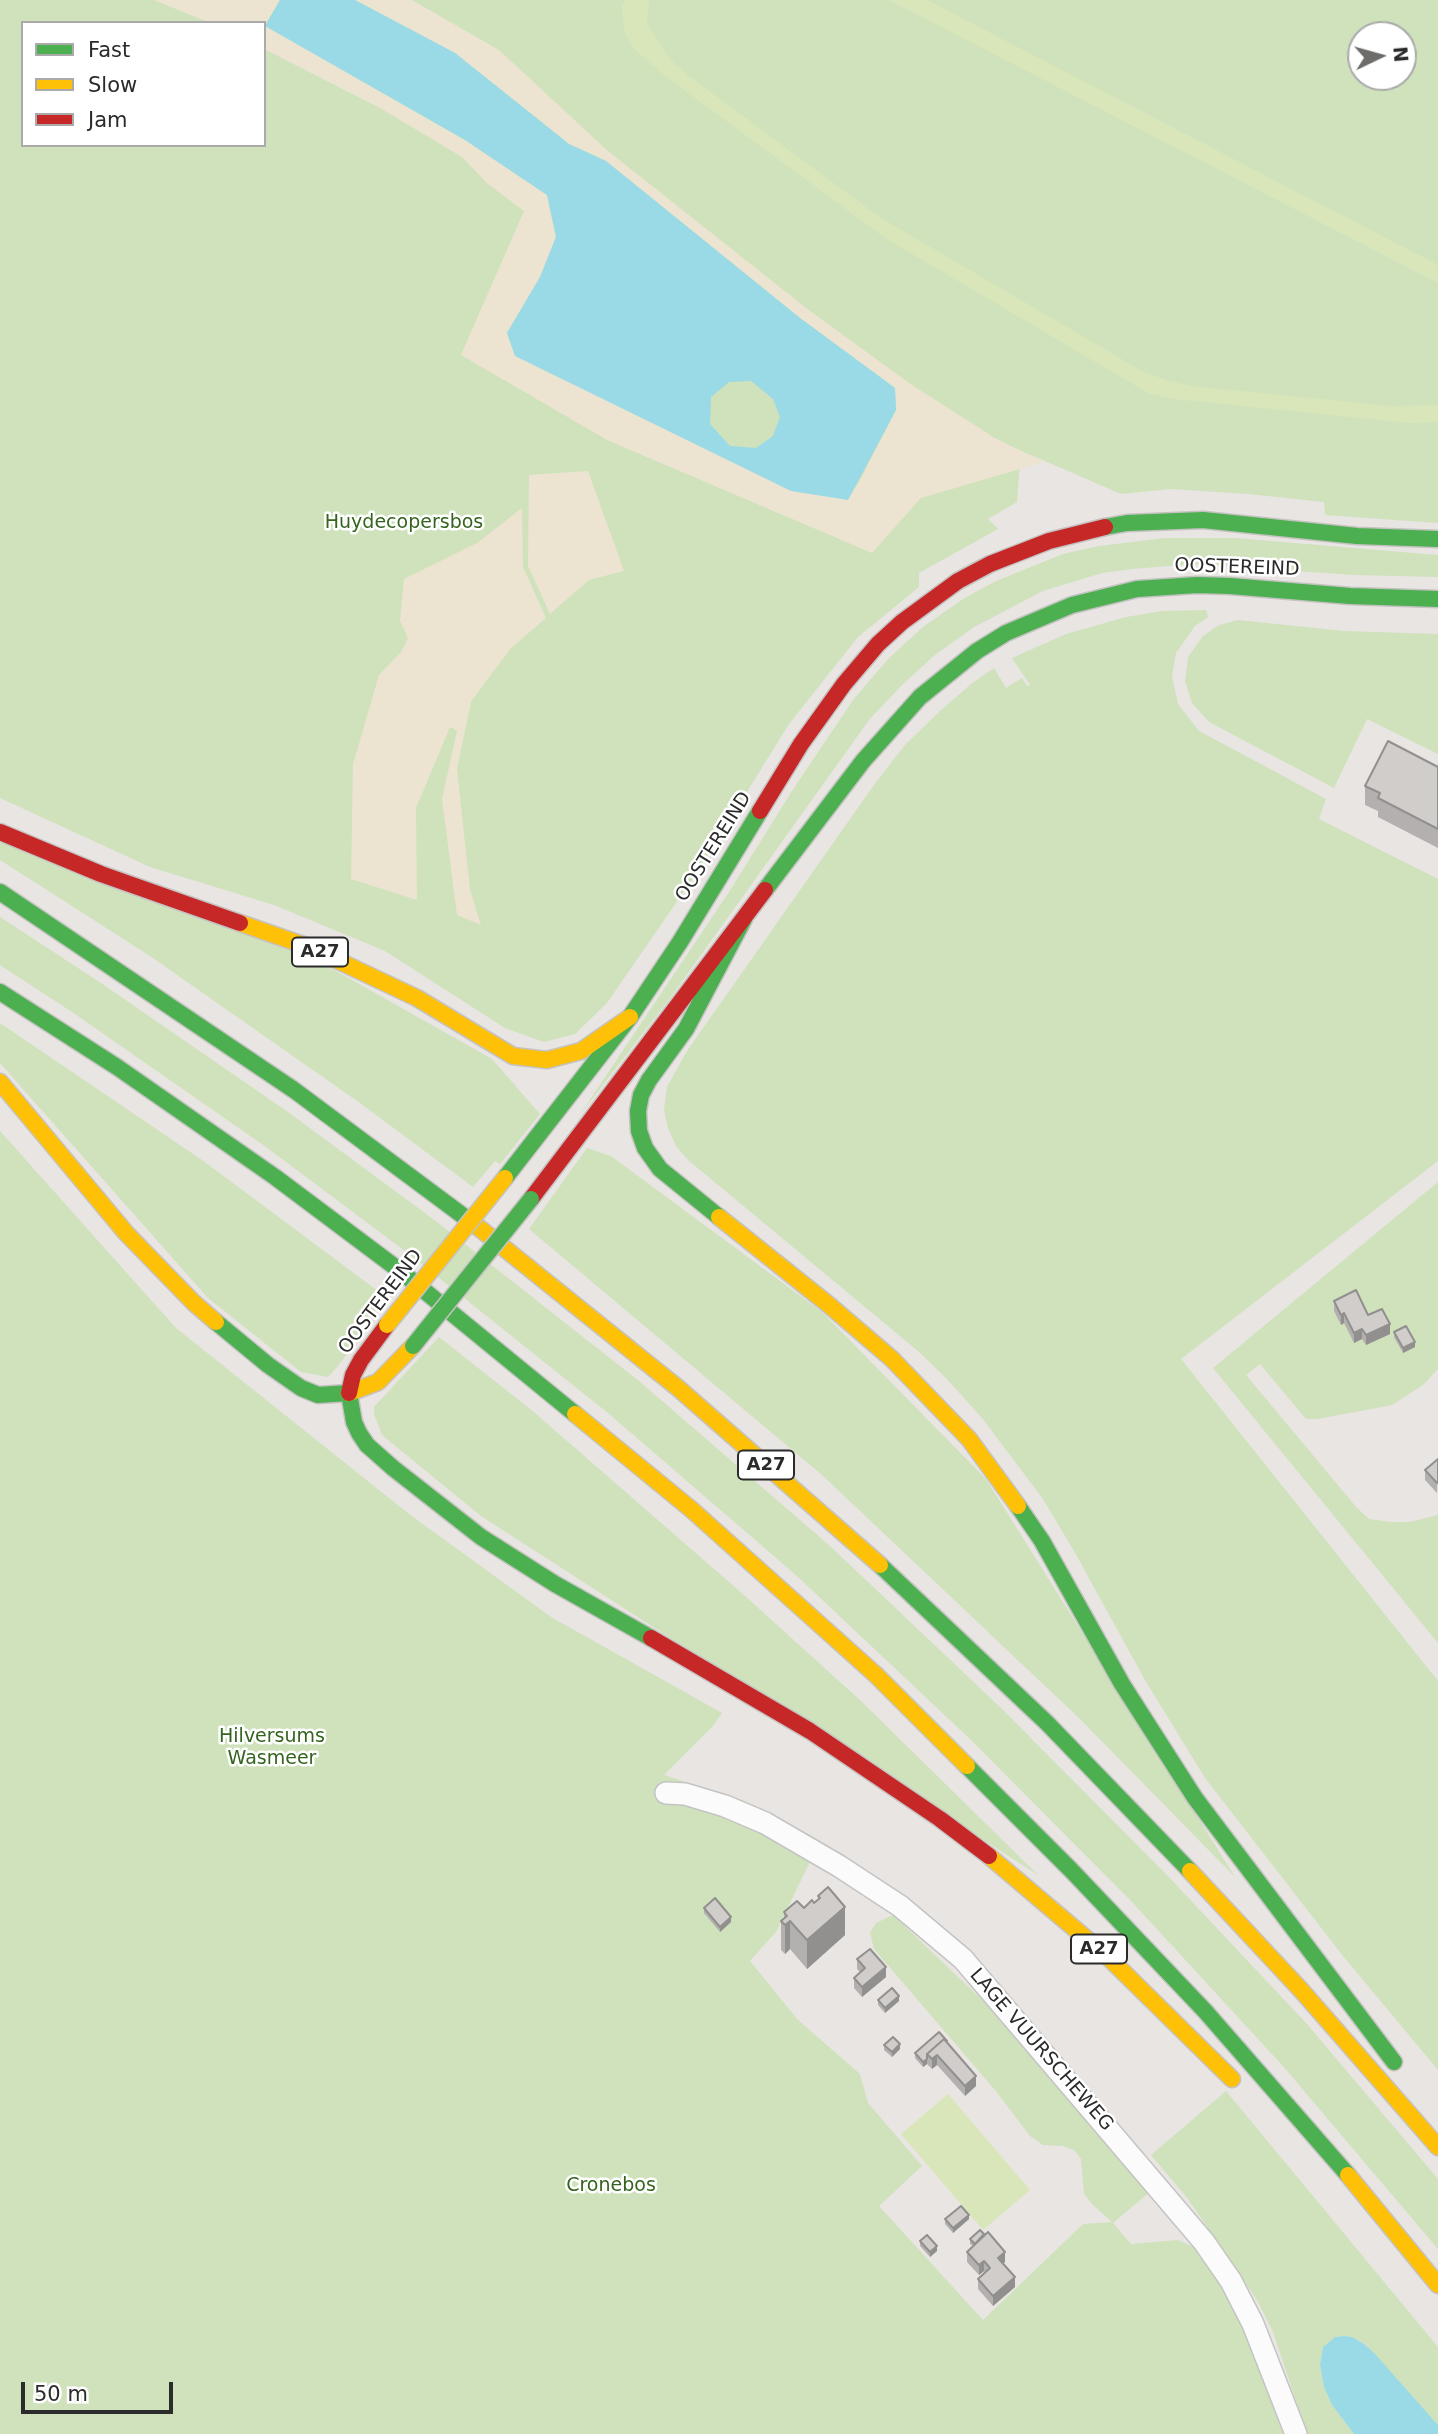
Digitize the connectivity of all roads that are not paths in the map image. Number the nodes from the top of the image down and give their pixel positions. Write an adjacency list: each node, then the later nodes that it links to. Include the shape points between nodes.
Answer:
1 (1438, 539): 7 (main road, OOSTEREIND, via 1357,536 1203,520 1127,523 1049,541 958,581 902,622 844,684 801,744)
2 (1438, 599): 5 (main road, OOSTEREIND, via 1230,586 1163,587 1072,605 1006,633 920,697 863,761)
3 (0, 832): 7 (main road, A27, via 101,874 309,947 408,993 513,1056 547,1060 581,1051)
4 (0, 892): 13 (main road, A27, via 294,1090 451,1205 678,1388 848,1535 1145,1822)
5 (744, 919): 9 (main road, OOSTEREIND, bridge, via 413,1346 378,1382); 11 (main road, via 686,1029 641,1095 639,1131 645,1148 675,1182 892,1359 969,1439 1042,1541 1122,1684 1195,1798)
6 (0, 992): 15 (main road, A27, via 128,1075 400,1270 692,1510 876,1675 1071,1870 1205,2011)
7 (630, 1017): 9 (main road, OOSTEREIND, bridge, via 387,1325 361,1360)
8 (0, 1082): 9 (main road, via 126,1233 194,1303 300,1388 318,1395)
9 (349, 1393): 12 (main road, A27, via 354,1422 367,1445 415,1485 481,1536 555,1584 798,1723 940,1819 1015,1876 1108,1957)
10 (666, 1793): 17 (street, LAGE VUURSCHEWEG, via 715,1803 765,1823 900,1906 962,1959 1204,2242 1253,2324)
11 (1405, 2076)
12 (1243, 2091)
13 (1438, 2147)
14 (1316, 2164): 15 (main road, A27)
15 (1365, 2194): 16 (main road, A27)
16 (1438, 2285)
17 (1296, 2434)

